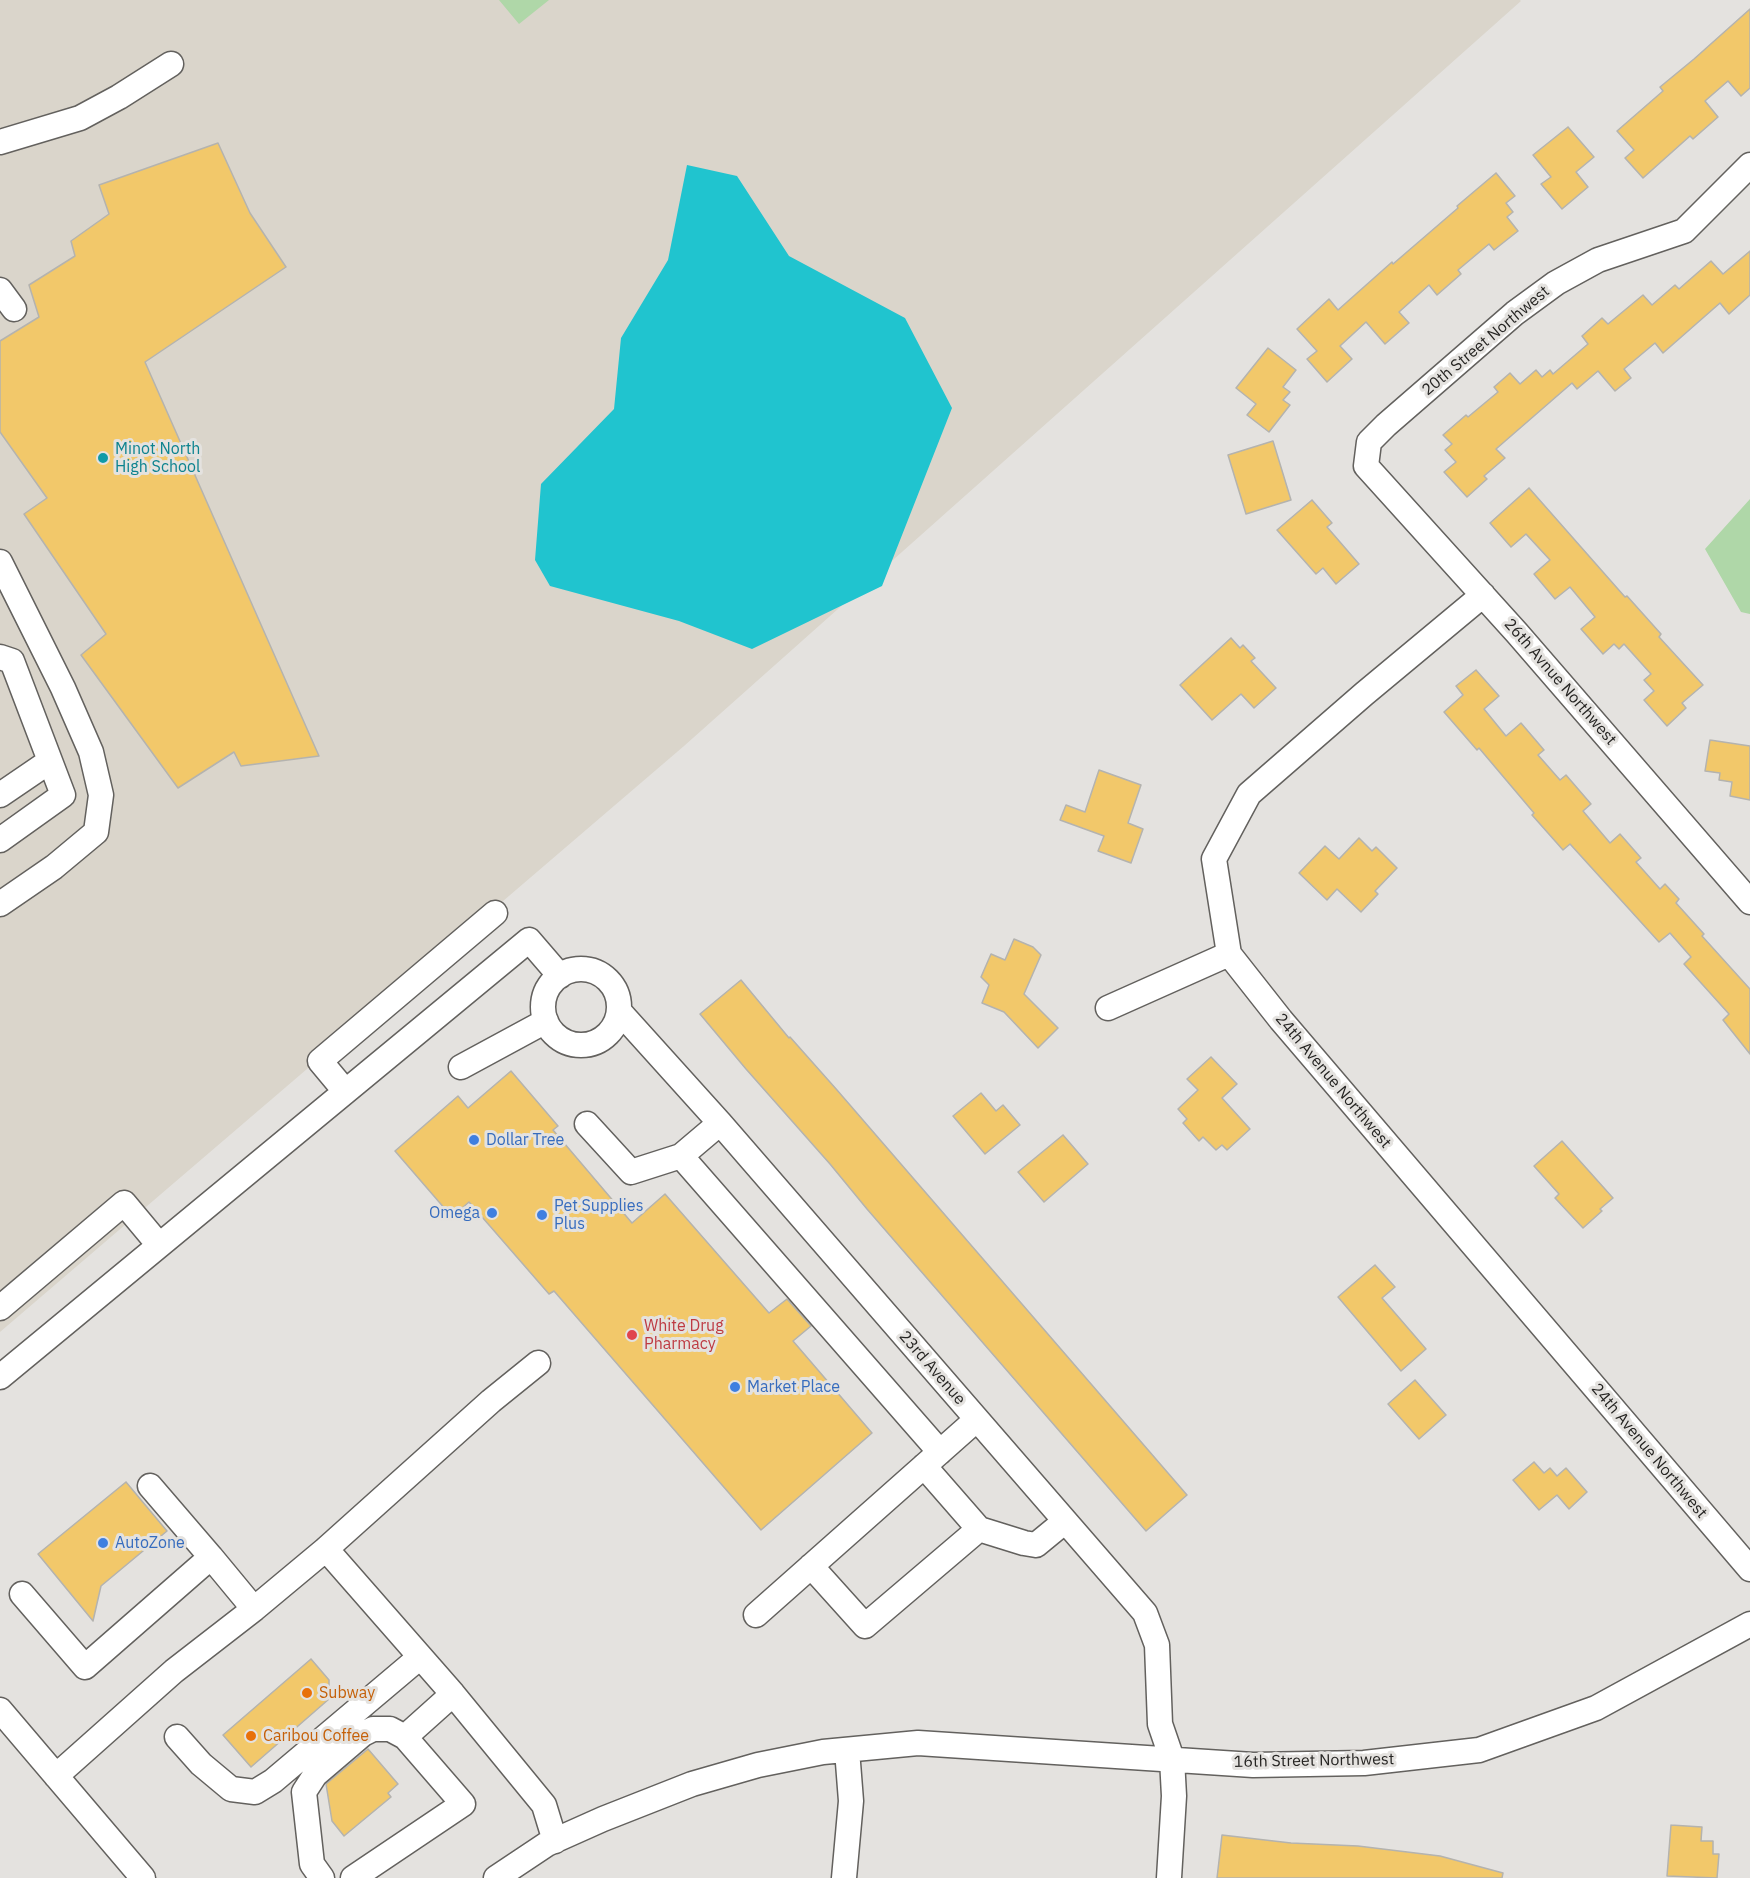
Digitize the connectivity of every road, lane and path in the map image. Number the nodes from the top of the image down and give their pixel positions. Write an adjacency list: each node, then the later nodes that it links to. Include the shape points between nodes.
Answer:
1 (171, 63): 2 (street, via 80,118)
2 (0, 142)
3 (1750, 165): 6 (street, 20th Street Northwest, via 1684,231 1598,260 1515,312 1369,442)
4 (0, 290): 5 (street)
5 (14, 309)
6 (1366, 466): 8 (street, 26th Avnue Northwest)
7 (2, 569): 14 (street, via 63,688 91,752 101,795 96,832)
8 (1483, 595): 13 (street, 26th Avnue Northwest); 16 (street, via 1250,794 1214,859)
9 (0, 657): 10 (street, via 12,661)
10 (50, 761): 11 (street); 12 (street, via 63,795)
11 (0, 795)
12 (0, 840)
13 (1749, 899)
14 (0, 904)
15 (495, 913): 22 (street, via 320,1061)
16 (1228, 954): 18 (street); 38 (street, 24th Avenue Northwest)
17 (560, 976): 19 (street, via 583,969 606,978 614,987); 20 (street, via 550,984 545,996); 22 (street, via 528,940)
18 (1108, 1008)
19 (619, 1011): 20 (street, via 609,1033 587,1045 562,1040); 23 (street, 23rd Avenue)
20 (546, 1021): 21 (street)
21 (461, 1067)
22 (345, 1091): 26 (street)
23 (720, 1123): 25 (street); 30 (street, 23rd Avenue)
24 (587, 1124): 25 (street, via 631,1172)
25 (681, 1156): 31 (street)
26 (159, 1245): 27 (street, via 124,1203); 29 (street)
27 (0, 1308)
28 (538, 1363): 35 (street)
29 (0, 1377)
30 (976, 1420): 31 (street); 33 (street, 23rd Avenue)
31 (932, 1459): 34 (street); 37 (street)
32 (150, 1486): 36 (street)
33 (1064, 1522): 34 (street, via 1036,1545); 49 (street, 23rd Avenue, via 1145,1613 1157,1645 1160,1724)
34 (979, 1529): 37 (street, via 866,1626)
35 (326, 1549): 40 (street); 43 (street)
36 (211, 1557): 39 (street, via 85,1666); 40 (street)
37 (811, 1566): 41 (street)
38 (1750, 1569)
39 (22, 1594)
40 (254, 1609): 50 (street, via 174,1671)
41 (756, 1615)
42 (1750, 1624): 49 (street, 16th Street Northwest, via 1596,1708 1479,1750 1364,1763 1253,1765)
43 (420, 1657): 44 (street); 46 (street, via 255,1792 231,1789)
44 (453, 1694): 47 (street); 51 (street, via 544,1805)
45 (0, 1710): 50 (street)
46 (177, 1737)
47 (405, 1737): 53 (street, via 390,1729 373,1729 363,1734 315,1775 304,1792 312,1864); 54 (street, via 462,1804)
48 (847, 1750): 49 (street, 16th Street Northwest, via 918,1743); 51 (street, 16th Street Northwest, via 758,1765 692,1784); 56 (street, via 851,1801)
49 (1172, 1759): 57 (street, 23rd Avenue)
50 (56, 1776): 52 (street)
51 (555, 1841): 55 (street, 16th Street Northwest)
52 (143, 1878)
53 (322, 1878)
54 (353, 1878)
55 (496, 1878)
56 (844, 1878)
57 (1169, 1878)

